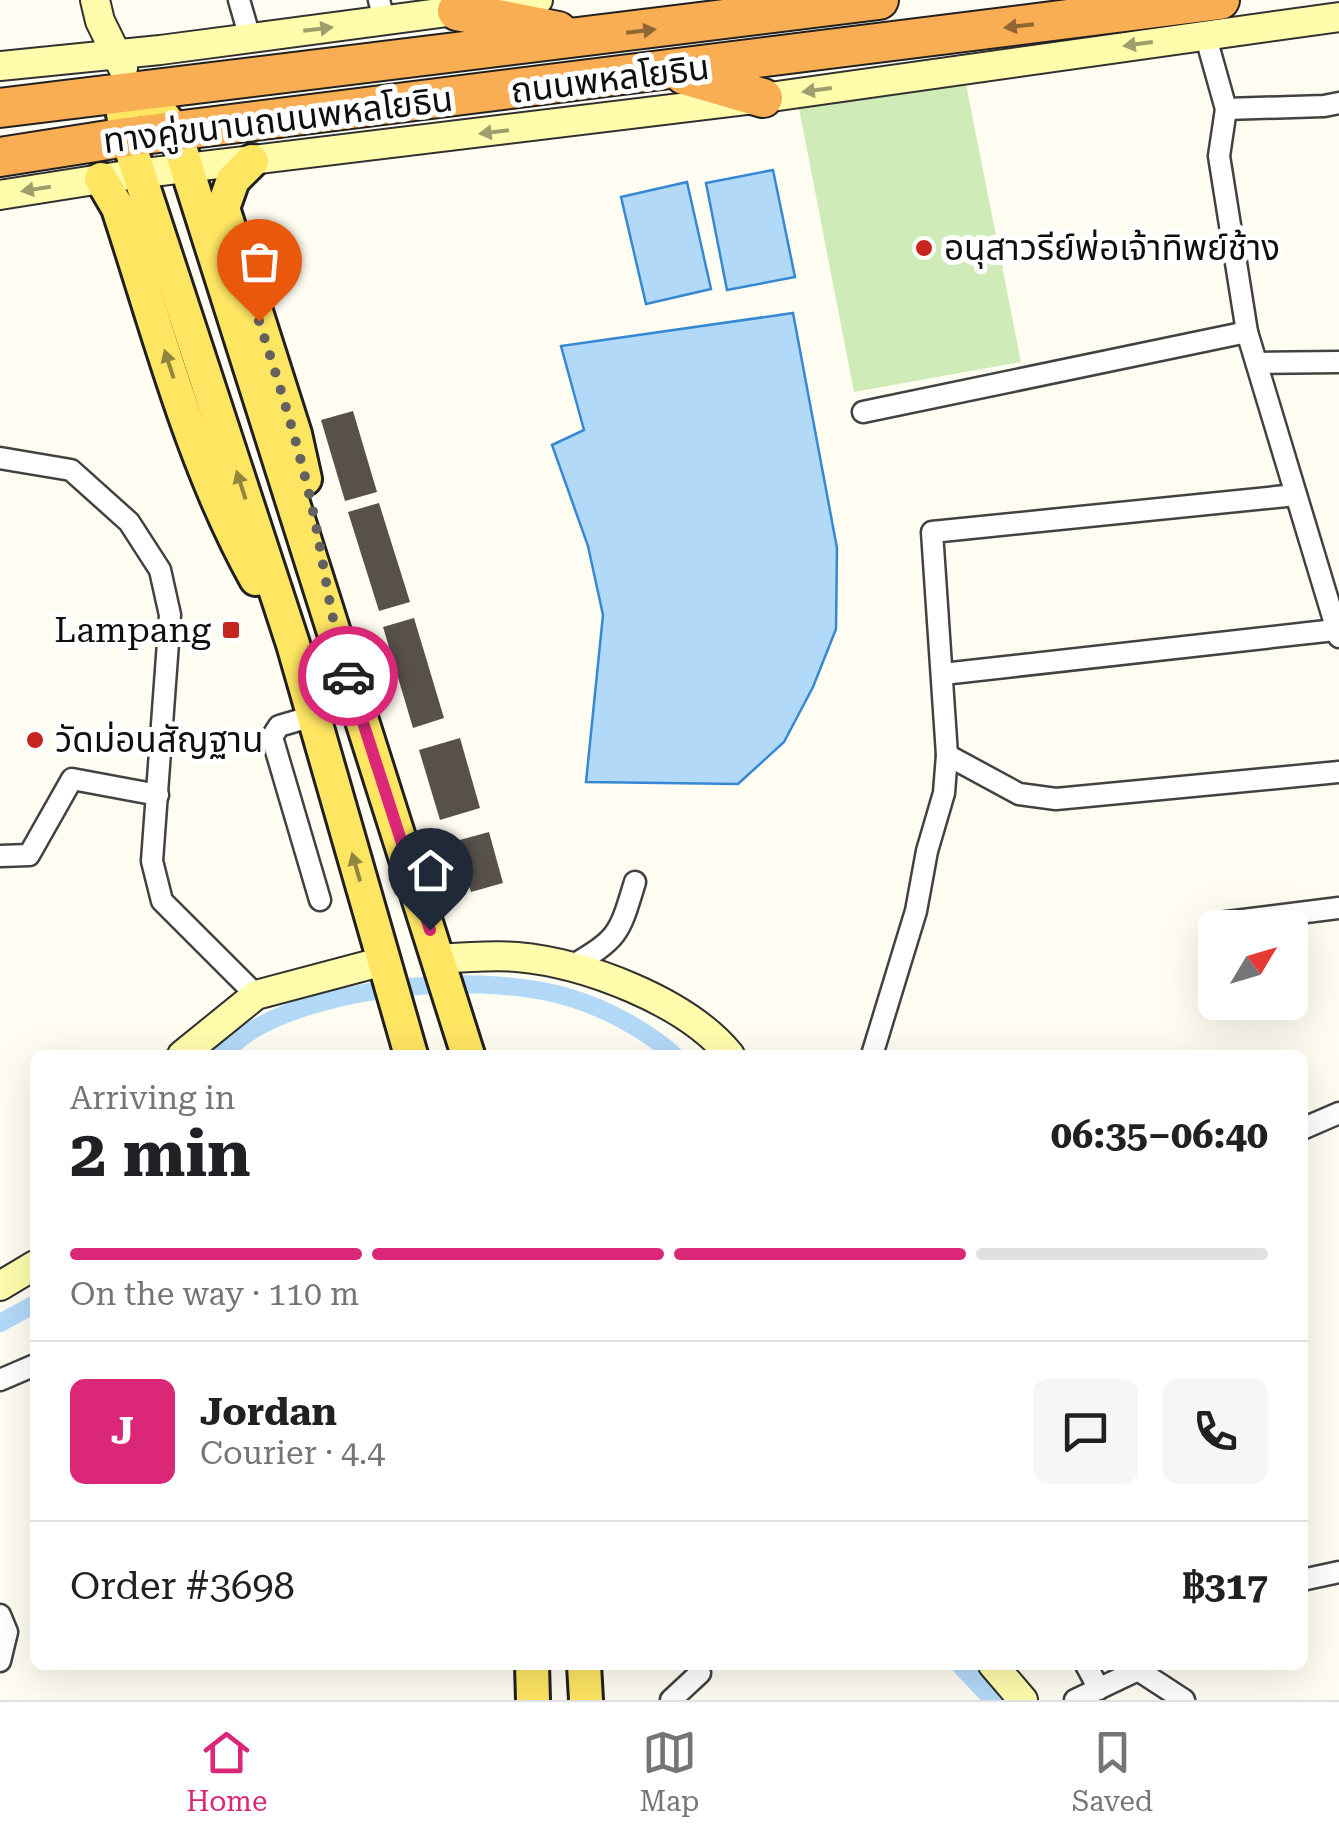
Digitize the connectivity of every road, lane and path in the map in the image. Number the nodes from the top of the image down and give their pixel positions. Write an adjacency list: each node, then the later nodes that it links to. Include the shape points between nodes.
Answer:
1 (94, 0): 13 (main road)
2 (108, 0): 13 (main road)
3 (239, 0): 12 (street)
4 (538, 0): 6 (main road)
5 (879, 0): 7 (highway, ถนนพหลโยธิน)
6 (456, 6): 8 (main road); 11 (highway)
7 (772, 8): 11 (highway, ถนนพหลโยธิน, one-way to 7)
8 (381, 10): 12 (main road, one-way to 8)
9 (1212, 17): 10 (main road, ทางคู่ขนานถนนพหลโยธิน); 15 (highway, ถนนพหลโยธิน, one-way to 15); 17 (main road, ทางคู่ขนานถนนพหลโยธิน, one-way to 17); 20 (street)
10 (1339, 17)
11 (591, 37): 16 (highway, ถนนพหลโยธิน)
12 (250, 38): 13 (main road)
13 (118, 54): 14 (main road); 16 (main road)
14 (0, 66)
15 (671, 71): 17 (highway); 21 (highway, ถนนพหลโยธิน)
16 (133, 93): 19 (highway, ถนนพหลโยธิน); 21 (main road, via 156,107); 22 (main road, via 123,114)
17 (764, 98): 24 (main road, ทางคู่ขนานถนนพหลโยธิน, one-way to 24)
18 (1339, 103): 20 (street)
19 (0, 108)
20 (1226, 109): 29 (street, via 1219,156)
21 (175, 131): 22 (highway, ถนนพหลโยธิน); 25 (main road)
22 (127, 137): 23 (highway, ถนนพหลโยธิน); 26 (main road)
23 (0, 156)
24 (252, 161): 25 (main road, ทางคู่ขนานถนนพหลโยธิน); 35 (main road, via 233,180 224,208 295,434)
25 (186, 168): 26 (main road, ทางคู่ขนานถนนพหลโยธิน); 35 (main road)
26 (141, 173): 27 (main road, ทางคู่ขนานถนนพหลโยธิน); 37 (main road, one-way to 26)
27 (101, 179): 28 (main road, ทางคู่ขนานถนนพหลโยธิน, one-way to 28); 37 (main road, one-way to 27, via 226,525 118,208)
28 (0, 194)
29 (1247, 332): 31 (street); 32 (street)
30 (1339, 362): 31 (street)
31 (1256, 363): 34 (street)
32 (863, 412)
33 (0, 458): 42 (street, via 71,470 129,522 160,570 170,615)
34 (1296, 495): 36 (street); 38 (street, via 932,532)
35 (334, 633): 37 (main road); 48 (main road)
36 (1337, 633): 38 (street)
37 (292, 644): 39 (main road)
38 (943, 674): 40 (street)
39 (312, 716): 45 (street, via 279,726 272,737); 49 (main road, one-way to 39)
40 (947, 755): 41 (street, via 1019,794 1056,799); 56 (street, via 916,911)
41 (1339, 772)
42 (158, 794): 43 (street, via 72,779 29,855); 51 (street, via 152,861 162,901)
43 (0, 856)
44 (635, 882): 50 (street, via 621,928)
45 (320, 900)
46 (1339, 908): 47 (street)
47 (1308, 912)
48 (440, 960): 50 (main road, via 518,957); 54 (main road)
49 (384, 961): 51 (main road); 53 (main road)
50 (570, 967): 55 (main road, via 682,1012)
51 (256, 995): 52 (main road)
52 (188, 1050)
53 (410, 1050)
54 (467, 1050)
55 (724, 1050)
56 (874, 1050)
57 (1339, 1114): 58 (street)
58 (1308, 1126)
59 (30, 1269): 60 (main road)
60 (0, 1286)
61 (30, 1366): 62 (street)
62 (0, 1380)
63 (1339, 1572): 64 (street)
64 (1308, 1579)
65 (0, 1615): 66 (street, via 6,1632)
66 (0, 1661)
67 (532, 1670): 75 (main road)
68 (584, 1670): 76 (main road)
69 (997, 1670): 78 (main road)
70 (1089, 1670): 74 (street)
71 (1134, 1670): 74 (street)
72 (1141, 1670): 80 (street)
73 (700, 1673): 77 (street)
74 (1099, 1688): 79 (street)
75 (533, 1700)
76 (586, 1700)
77 (671, 1700)
78 (1023, 1700)
79 (1075, 1700)
80 (1184, 1700)

